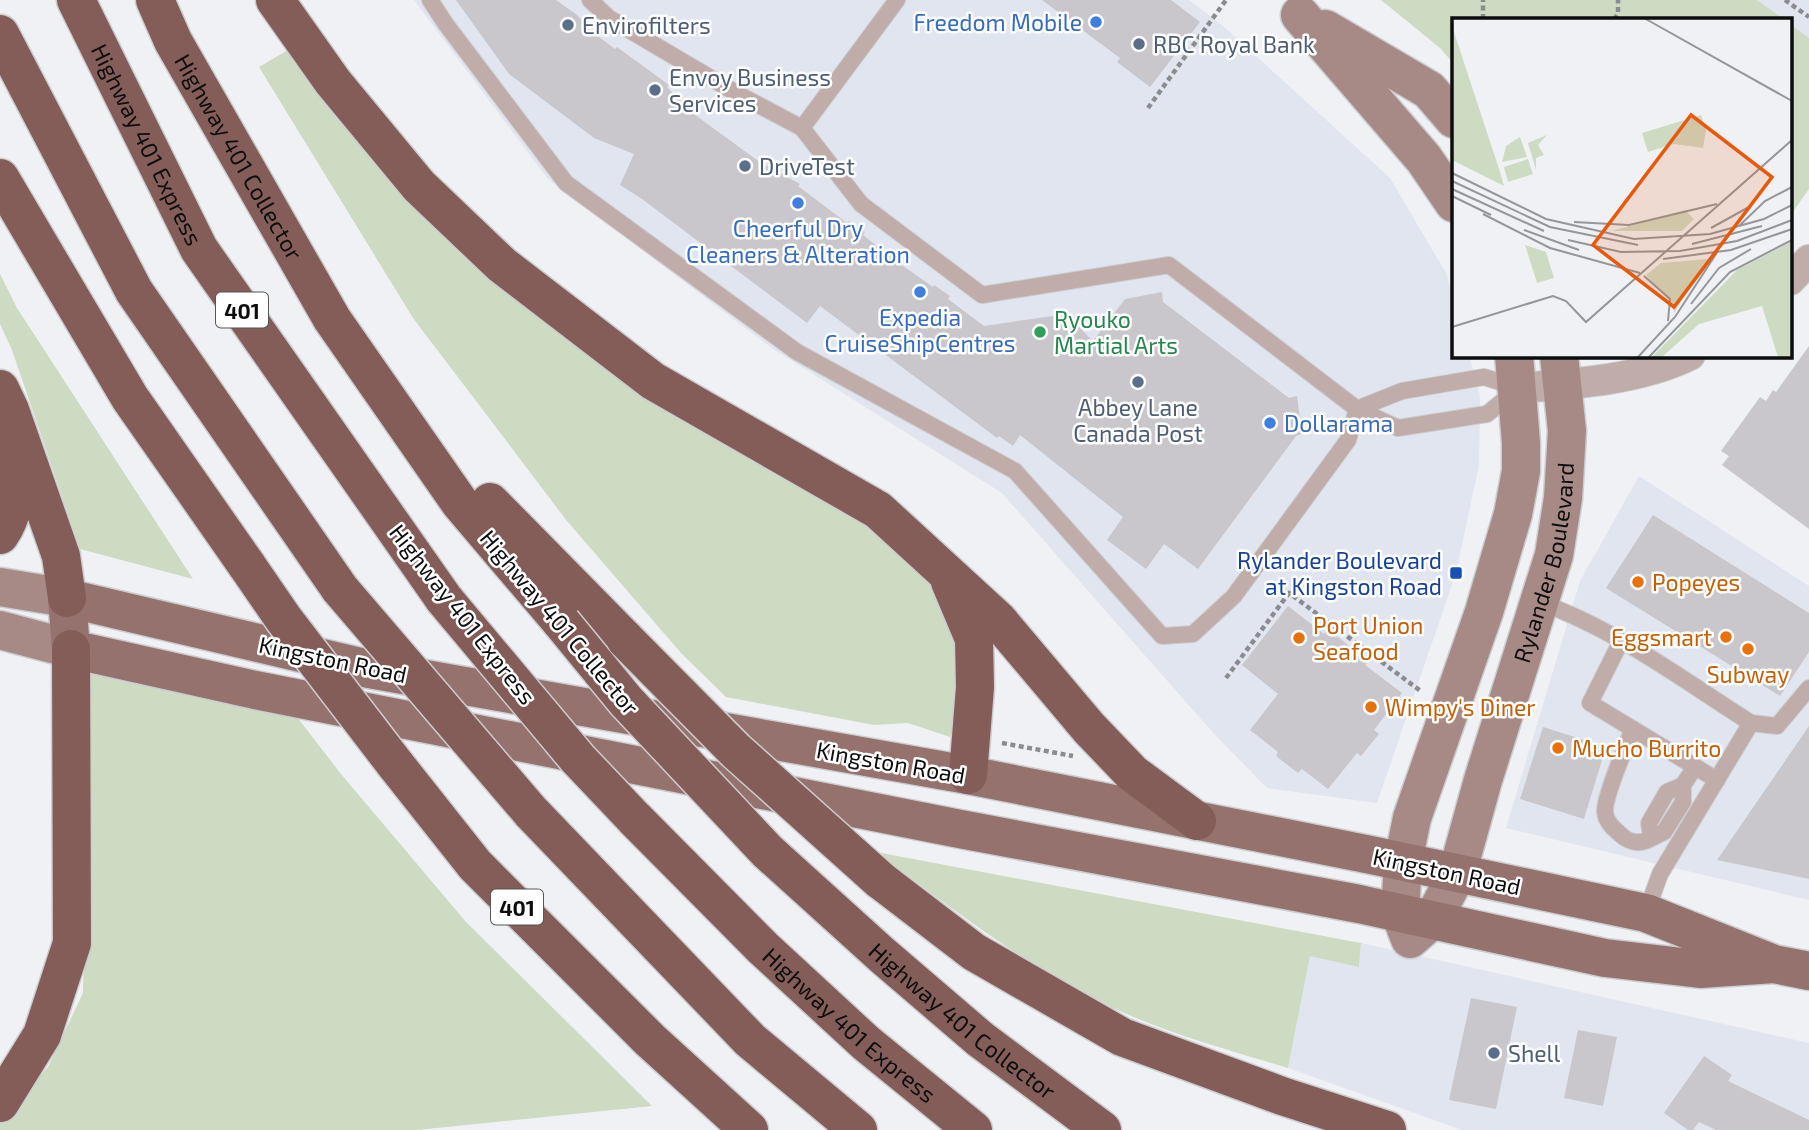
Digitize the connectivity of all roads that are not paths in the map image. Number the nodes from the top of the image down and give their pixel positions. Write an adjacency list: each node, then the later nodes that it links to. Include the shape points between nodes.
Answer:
1 (76, 0): 45 (highway, Highway 401 Express / 401, bridge, via 199,249 444,599 578,759 763,948 866,1044)
2 (155, 0): 15 (highway, Highway 401 Collector, via 173,41)
3 (275, 0): 22 (highway, via 333,82 419,186 502,265 653,381 878,510)
4 (430, 0): 20 (lane, via 566,183 797,352 1015,471 1162,636 1193,634 1234,596 1348,440)
5 (590, 0): 10 (lane, via 609,18)
6 (897, 0): 10 (lane)
7 (1291, 7): 9 (street, via 1429,90); 12 (street, via 1424,159)
8 (0, 34): 44 (highway, bridge, via 134,291 340,589 531,812 750,1040)
9 (1452, 117)
10 (802, 128): 20 (lane, via 861,204 982,295 1169,265)
11 (0, 178): 43 (highway, 401, bridge, via 130,398 283,618 394,764 475,865 650,1040)
12 (1452, 199)
13 (1809, 260): 14 (street)
14 (1792, 277)
15 (332, 319): 46 (highway, Highway 401 Collector, bridge, via 460,502 626,701 767,850 981,1039); 47 (highway, bridge, via 494,507 736,751 880,880 974,952 1122,1037)
16 (1686, 357): 17 (street, via 1667,367)
17 (1561, 370): 18 (street); 25 (street, Rylander Boulevard, via 1567,431 1563,498 1554,555)
18 (1516, 372): 20 (lane, via 1402,391); 20 (lane, via 1487,414 1398,428); 37 (street, Rylander Boulevard, via 1521,471 1513,514 1485,612 1412,818)
19 (5, 399): 21 (highway, via 17,486 9,522); 24 (highway, via 61,556)
20 (1357, 409)
21 (0, 536)
22 (945, 570): 33 (highway, via 974,639); 35 (highway, via 998,620 1132,773)
23 (0, 587): 24 (street, Kingston Road)
24 (67, 598): 28 (main road); 33 (main road, Kingston Road, via 369,669)
25 (1539, 601): 27 (lane); 38 (street, Rylander Boulevard)
26 (0, 630): 28 (street, Kingston Road)
27 (1621, 641): 30 (lane); 31 (lane, via 1591,703)
28 (71, 649): 36 (main road, Kingston Road, via 254,690); 42 (highway, via 72,943 42,1035)
29 (1809, 688): 30 (lane, via 1777,726)
30 (1751, 723): 34 (lane)
31 (1633, 729): 32 (lane); 32 (lane, via 1606,800 1605,814 1623,838 1636,843 1664,832 1684,802 1684,785)
32 (1695, 767): 34 (lane)
33 (968, 775): 35 (main road, Kingston Road); 36 (main road)
34 (1717, 780): 39 (lane, via 1660,874)
35 (1197, 821): 37 (main road, Kingston Road)
36 (960, 829): 40 (main road, Kingston Road)
37 (1403, 862): 38 (main road, Kingston Road); 40 (street, Rylander Boulevard)
38 (1457, 874): 39 (main road, Kingston Road); 40 (street, Rylander Boulevard)
39 (1646, 912): 41 (main road, Kingston Road)
40 (1416, 916): 41 (main road, Kingston Road, via 1605,958 1700,968)
41 (1792, 968)
42 (0, 1103)
43 (749, 1130)
44 (858, 1130)
45 (973, 1130)
46 (1102, 1130)
47 (1387, 1130)

